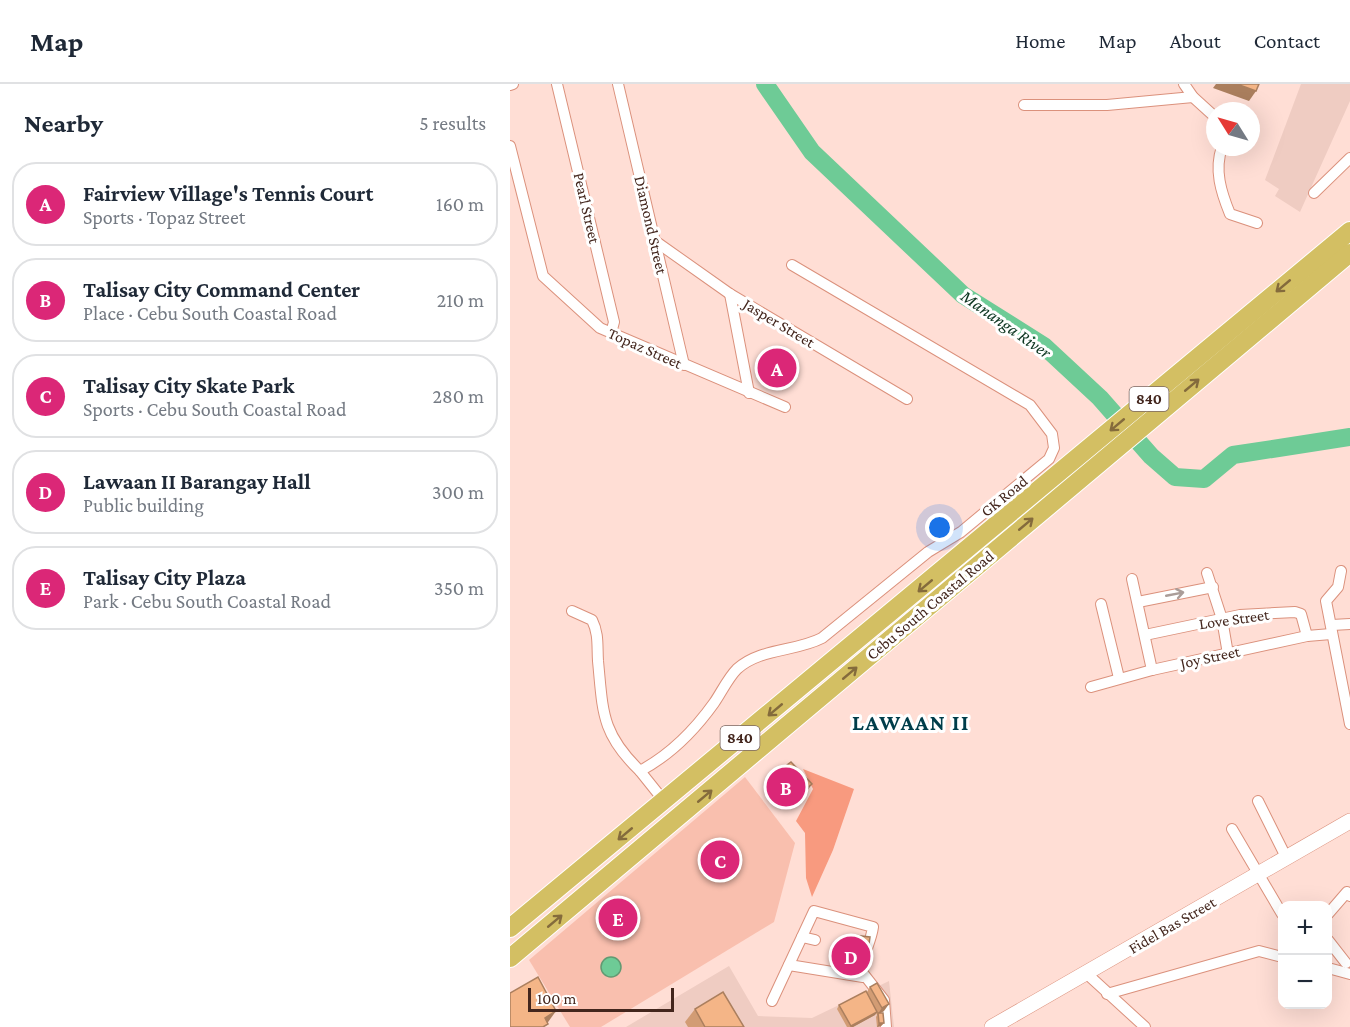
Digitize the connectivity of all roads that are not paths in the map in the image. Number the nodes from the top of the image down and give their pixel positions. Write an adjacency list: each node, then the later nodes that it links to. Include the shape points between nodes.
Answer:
1 (557, 84): 17 (street, Pearl Street, via 614,322)
2 (618, 84): 13 (street, Diamond Street)
3 (1184, 84): 4 (street)
4 (1193, 97): 5 (street, via 1107,105); 6 (street)
5 (1024, 105)
6 (1206, 109)
7 (510, 146): 17 (street, Topaz Street, via 543,276 600,328)
8 (1219, 156): 11 (street, via 1219,189 1230,214)
9 (1350, 158): 10 (street)
10 (1314, 193)
11 (1257, 223)
12 (1350, 231): 14 (highway, Cebu South Coastal Road / 840)
13 (655, 241): 16 (street, Jasper Street); 18 (street, Diamond Street)
14 (1339, 254): 22 (highway, Cebu South Coastal Road / 840)
15 (792, 265): 41 (street, GK Road, via 1030,405 1052,434 1054,448 1049,459 1021,483 822,638 809,645 750,659 736,670 689,733 663,759)
16 (730, 294): 19 (street); 20 (street, Jasper Street)
17 (611, 333): 18 (street, Topaz Street)
18 (684, 365): 19 (street, Topaz Street)
19 (749, 393): 21 (street, Topaz Street)
20 (907, 399)
21 (785, 407)
22 (976, 555): 42 (highway, Cebu South Coastal Road / 840, one-way to 42); 56 (highway, Cebu South Coastal Road / 840, one-way to 22)
23 (1341, 571): 32 (street, via 1338,587 1326,601)
24 (1207, 573): 26 (street)
25 (1132, 579): 27 (street)
26 (1213, 587): 27 (street, one-way to 26); 30 (street)
27 (1138, 602): 33 (street)
28 (1101, 604): 37 (street)
29 (573, 611): 41 (street, via 592,620 607,727 623,754)
30 (1222, 619): 33 (street, Love Street); 34 (street, Love Street, via 1299,612); 35 (street)
31 (1350, 624): 32 (street, Joy Street)
32 (1331, 629): 34 (street, Joy Street); 39 (street)
33 (1145, 635): 36 (street)
34 (1307, 636): 35 (street, Joy Street)
35 (1228, 654): 36 (street, Joy Street)
36 (1152, 670): 37 (street, Joy Street)
37 (1119, 678): 38 (street, Joy Street)
38 (1091, 687)
39 (1348, 711): 40 (street)
40 (1350, 724)
41 (640, 771): 42 (street)
42 (664, 801): 51 (highway, Cebu South Coastal Road / 840, one-way to 51)
43 (1258, 801): 46 (street)
44 (1350, 821): 46 (street, Fidel Bas Street)
45 (1232, 829): 47 (street)
46 (1286, 857): 47 (street, Fidel Bas Street)
47 (1260, 872): 49 (street); 60 (street, Fidel Bas Street)
48 (1349, 892): 50 (street)
49 (1278, 906)
50 (1332, 910)
51 (510, 928)
52 (802, 937): 53 (street); 57 (street); 61 (street, via 814,911 871,925 873,931 862,960)
53 (815, 940)
54 (1332, 946): 59 (street)
55 (1278, 956): 62 (street, via 1259,951)
56 (510, 958)
57 (789, 965): 61 (street); 63 (street)
58 (1332, 968): 59 (street)
59 (1348, 968)
60 (1086, 973): 62 (street); 64 (street, Fidel Bas Street)
61 (863, 977): 65 (street, via 884,1000)
62 (1107, 994): 67 (street)
63 (772, 1001)
64 (1008, 1023): 66 (street, Fidel Bas Street)
65 (886, 1027)
66 (992, 1027)
67 (1144, 1027)

